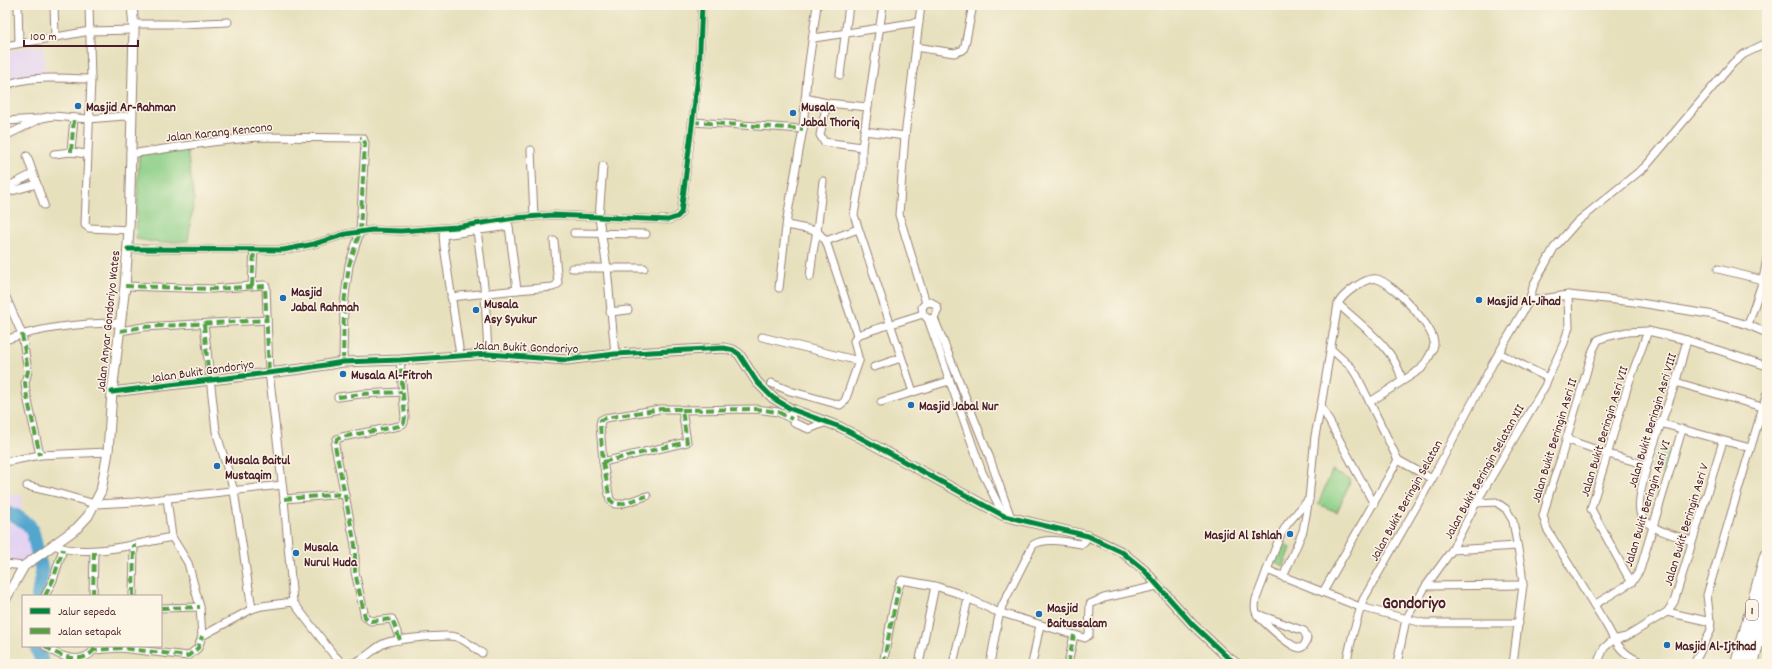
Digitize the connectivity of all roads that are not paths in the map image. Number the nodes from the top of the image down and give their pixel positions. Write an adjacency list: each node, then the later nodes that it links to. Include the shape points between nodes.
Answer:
1 (18, 5): 19 (street)
2 (54, 5): 17 (street)
3 (89, 5): 15 (street)
4 (132, 5): 13 (street, Jalan Anyar Gondoriyo Wates)
5 (702, 5): 34 (street, via 699,69)
6 (818, 5): 18 (street)
7 (849, 5): 16 (street)
8 (883, 5): 14 (street)
9 (921, 5): 12 (street)
10 (973, 5): 22 (street, via 962,50 954,53)
11 (228, 22): 13 (street)
12 (919, 22): 14 (street); 22 (street)
13 (133, 27): 15 (street); 29 (street, Jalan Anyar Gondoriyo Wates)
14 (879, 29): 16 (street); 28 (street)
15 (90, 31): 17 (street); 24 (street)
16 (845, 32): 18 (street); 23 (street)
17 (55, 36): 19 (street)
18 (814, 38): 26 (street)
19 (20, 43): 21 (street)
20 (1767, 43): 83 (street, Jalan Bukit Beringin Selatan, via 1744,54 1733,63 1646,166 1577,222 1554,248 1534,284)
21 (5, 46)
22 (916, 47): 38 (street)
23 (840, 75)
24 (91, 79): 25 (street, via 27,79); 32 (street)
25 (5, 86)
26 (806, 98): 27 (street); 35 (street)
27 (827, 103): 28 (street); 39 (street, via 821,139 824,142)
28 (868, 107): 36 (street)
29 (131, 117): 32 (street); 44 (street, Jalan Anyar Gondoriyo Wates)
30 (42, 118): 31 (street); 33 (street); 37 (street)
31 (74, 118): 32 (street); 41 (street)
32 (88, 119): 43 (street)
33 (5, 121)
34 (692, 122): 35 (street); 54 (street, via 681,213 668,220)
35 (803, 129): 55 (street)
36 (864, 131): 38 (street); 39 (street)
37 (5, 136)
38 (905, 136): 84 (street, via 899,215)
39 (862, 147): 56 (street, via 862,168 854,215)
40 (531, 150): 53 (street)
41 (71, 152): 42 (street); 43 (street)
42 (54, 154)
43 (87, 154): 57 (street, via 86,225 89,228)
44 (130, 154): 57 (street, Jalan Anyar Gondoriyo Wates); 60 (street, Jalan Karang Kencono, via 257,137 363,138 365,143)
45 (27, 156): 47 (street)
46 (603, 166): 54 (street)
47 (33, 174): 49 (street); 50 (street)
48 (823, 181): 59 (street)
49 (37, 184): 51 (street); 52 (street)
50 (5, 188)
51 (5, 193)
52 (44, 204)
53 (534, 217): 54 (street, via 553,215); 60 (street, via 456,227)
54 (599, 218): 62 (street)
55 (787, 225): 59 (street); 77 (street)
56 (858, 229): 65 (street); 91 (street)
57 (129, 230): 66 (street, Jalan Anyar Gondoriyo Wates)
58 (477, 230): 78 (street, via 509,226); 79 (street); 82 (street, via 443,235)
59 (817, 231): 65 (street); 73 (street)
60 (360, 232): 67 (street, via 283,250); 109 (street, via 349,265 344,304)
61 (574, 233): 62 (street)
62 (603, 234): 63 (street); 70 (street)
63 (646, 234)
64 (554, 241): 78 (street, via 558,284 552,287)
65 (826, 241): 97 (street)
66 (128, 249): 67 (street); 75 (street, Jalan Anyar Gondoriyo Wates)
67 (254, 249): 76 (street)
68 (1767, 258): 74 (street)
69 (572, 268): 70 (street)
70 (607, 268): 71 (street); 87 (street)
71 (644, 268)
72 (1718, 269): 74 (street)
73 (810, 277)
74 (1765, 281): 92 (street)
75 (125, 286): 76 (street, via 212,289); 93 (street, Jalan Anyar Gondoriyo Wates)
76 (252, 286): 89 (street, via 266,286)
77 (778, 288)
78 (517, 290): 79 (street)
79 (485, 294): 82 (street); 103 (street)
80 (5, 295): 96 (street)
81 (1568, 295): 83 (street); 92 (street, via 1634,302 1714,315); 113 (street, Jalan Bukit Beringin Selatan XII, via 1569,327)
82 (451, 297): 105 (street)
83 (1529, 301): 102 (street, Jalan Bukit Beringin Selatan)
84 (926, 303): 88 (street, via 922,307); 88 (street, via 932,302 937,307 937,314)
85 (1338, 304): 101 (street); 115 (street, via 1389,353 1399,368); 115 (street, via 1344,296 1371,279 1377,279 1404,299 1423,320 1434,344 1421,369)
86 (628, 310): 87 (street)
87 (610, 312): 104 (street)
88 (928, 317): 91 (street); 116 (street); 156 (street, via 989,456)
89 (267, 320): 90 (street); 112 (street)
90 (204, 324): 93 (street); 114 (street)
91 (889, 324): 97 (street); 106 (street)
92 (1748, 325): 95 (street)
93 (120, 327): 96 (street, via 94,323 32,330); 119 (street, Jalan Anyar Gondoriyo Wates)
94 (1648, 331): 100 (street); 134 (street, Jalan Bukit Beringin Asri II, via 1627,332 1598,340); 138 (street, Jalan Bukit Beringin Asri VII, via 1628,385)
95 (1767, 333)
96 (22, 334): 99 (street); 139 (street, via 28,371 26,392)
97 (856, 335): 108 (street, via 854,342)
98 (762, 338): 108 (street)
99 (5, 340)
100 (1687, 340): 110 (street); 117 (street, Jalan Bukit Beringin Asri VIII)
101 (1331, 349): 125 (street, via 1358,376); 126 (street)
102 (1499, 352): 113 (street); 144 (street, Jalan Bukit Beringin Selatan)
103 (488, 354): 104 (street, Jalan Bukit Gondoriyo, via 566,360); 105 (street, Jalan Bukit Gondoriyo)
104 (615, 354): 128 (street, Jalan Bukit Gondoriyo, via 707,348 733,350 765,390)
105 (460, 356): 107 (street, Jalan Bukit Gondoriyo)
106 (901, 358): 111 (street); 121 (street)
107 (400, 360): 109 (street, Jalan Bukit Gondoriyo); 120 (street)
108 (859, 361): 118 (street, via 845,401 840,405)
109 (343, 362): 112 (street, Jalan Bukit Gondoriyo)
110 (1767, 366)
111 (874, 367)
112 (269, 372): 114 (street, Jalan Bukit Gondoriyo); 145 (street)
113 (1548, 378): 153 (street, Jalan Bukit Beringin Selatan XII)
114 (209, 380): 119 (street, Jalan Bukit Gondoriyo); 147 (street, via 216,431)
115 (1402, 380): 125 (street)
116 (949, 381): 121 (street); 156 (street, via 982,472)
117 (1675, 382): 127 (street); 132 (street, Jalan Bukit Beringin Asri VIII)
118 (771, 383)
119 (112, 392): 137 (street, Jalan Anyar Gondoriyo Wates)
120 (402, 392): 123 (street); 148 (street, via 404,423 337,439 335,446)
121 (913, 392): 124 (street)
122 (1767, 393): 127 (street)
123 (338, 397)
124 (881, 402)
125 (1370, 402): 140 (street)
126 (1321, 406): 152 (street, via 1315,436); 155 (street)
127 (1762, 407): 136 (street)
128 (791, 409): 130 (street); 131 (street, Jalan Bukit Gondoriyo)
129 (682, 410): 130 (street, via 756,409 778,412); 142 (street, via 687,442); 142 (street, via 661,409 601,420)
130 (792, 419): 131 (street, via 798,426 809,429)
131 (826, 422): 156 (street, Jalan Bukit Gondoriyo, via 840,427)
132 (1660, 423): 133 (street); 143 (street, Jalan Bukit Beringin Asri VIII)
133 (1682, 430): 135 (street); 157 (street, Jalan Bukit Beringin Asri VI)
134 (1566, 439): 138 (street); 185 (street, Jalan Bukit Beringin Asri II, via 1543,520)
135 (1723, 441): 136 (street); 160 (street, Jalan Bukit Beringin Asri V)
136 (1750, 448): 194 (street, via 1707,595)
137 (108, 452): 139 (street); 154 (street, Jalan Anyar Gondoriyo Wates)
138 (1608, 454): 143 (street); 172 (street, Jalan Bukit Beringin Asri VII, via 1592,509)
139 (40, 455): 141 (street)
140 (1398, 460): 144 (street); 155 (street)
141 (5, 462)
142 (604, 462): 149 (street, via 610,500 615,504)
143 (1647, 466): 157 (street, Jalan Bukit Beringin Asri VIII, via 1639,507 1640,514)
144 (1432, 479): 187 (street, Jalan Bukit Beringin Selatan)
145 (282, 485): 147 (street); 151 (street)
146 (27, 486): 154 (street)
147 (234, 491): 150 (street); 189 (street)
148 (344, 494): 151 (street); 199 (street, via 355,545 356,572 365,617 371,621 392,620)
149 (648, 496)
150 (167, 498): 154 (street); 159 (street)
151 (284, 499): 184 (street)
152 (1309, 499): 170 (street, via 1282,532); 171 (street, via 1301,538)
153 (1476, 503): 163 (street, via 1496,502 1506,510 1513,521); 166 (street, Jalan Bukit Beringin Selatan XII)
154 (96, 504): 162 (street, Jalan Anyar Gondoriyo Wates, via 76,528)
155 (1374, 504): 177 (street)
156 (1008, 517): 158 (street, Jalan Bukit Gondoriyo)
157 (1652, 526): 160 (street); 172 (street, Jalan Bukit Beringin Asri VI, via 1640,570)
158 (1088, 536): 175 (street, Jalan Bukit Gondoriyo, via 1122,552 1144,570); 190 (street, via 1081,544 1047,541 1033,545)
159 (172, 537): 161 (street); 186 (street, via 188,563)
160 (1691, 541): 191 (street, Jalan Bukit Beringin Asri V, via 1674,602)
161 (134, 544): 165 (street); 180 (street)
162 (54, 545): 164 (street); 169 (street, Jalan Anyar Gondoriyo Wates)
163 (1517, 546): 166 (street); 173 (street)
164 (63, 549): 165 (street); 178 (street)
165 (94, 550): 179 (street)
166 (1452, 550): 176 (street, Jalan Bukit Beringin Selatan XII)
167 (1767, 556): 219 (highway, 1)
168 (5, 564): 169 (street)
169 (24, 566): 182 (street, Jalan Anyar Gondoriyo Wates)
170 (1266, 570): 171 (street); 192 (street, via 1254,608)
171 (1283, 577): 177 (street)
172 (1632, 582): 185 (street)
173 (1523, 585): 176 (street); 195 (street)
174 (935, 586): 181 (street); 206 (street, via 902,580); 207 (street)
175 (1157, 586): 198 (street, via 1104,598 1090,604 1089,635 1085,638); 212 (street, Jalan Bukit Gondoriyo, via 1192,624)
176 (1426, 586): 193 (street, Jalan Bukit Beringin Selatan XII)
177 (1323, 592): 187 (street)
178 (46, 595)
179 (93, 595)
180 (133, 595)
181 (968, 599): 190 (street); 208 (street)
182 (5, 600)
183 (1767, 600): 220 (highway, 1)
184 (293, 602): 189 (street, via 262,606); 204 (street)
185 (1594, 605): 200 (street, Jalan Bukit Beringin Asri II)
186 (200, 607): 188 (street); 197 (street)
187 (1360, 607): 193 (street); 213 (street, Jalan Bukit Beringin Selatan)
188 (162, 608)
189 (252, 610): 197 (street)
190 (1000, 612): 196 (street); 209 (street)
191 (1667, 612): 194 (street); 200 (street, via 1626,637)
192 (1257, 614): 192 (street, via 1297,647 1303,646 1306,642 1307,636 1304,631)
193 (1406, 619): 195 (street, via 1423,623); 214 (street, Jalan Bukit Beringin Selatan XII)
194 (1710, 622): 218 (street, via 1711,630)
195 (1519, 623): 215 (street)
196 (1040, 625): 198 (street); 210 (street)
197 (202, 636): 202 (street, via 198,648 188,656 122,648)
198 (1074, 636): 211 (street)
199 (400, 640): 203 (street, via 452,636 467,642); 205 (street, via 383,644 368,656)
200 (1614, 640): 216 (street, via 1604,648); 217 (street, Jalan Bukit Beringin Asri II, via 1625,653)
201 (46, 647): 202 (street, via 71,659 85,657)
202 (93, 648)
203 (482, 653)
204 (343, 664)
205 (350, 664)
206 (883, 664)
207 (919, 664)
208 (954, 664)
209 (990, 664)
210 (1032, 664)
211 (1068, 664)
212 (1237, 664)
213 (1346, 664)
214 (1397, 664)
215 (1513, 664)
216 (1597, 664)
217 (1645, 664)
218 (1694, 664)
219 (1738, 664)
220 (1751, 664)

